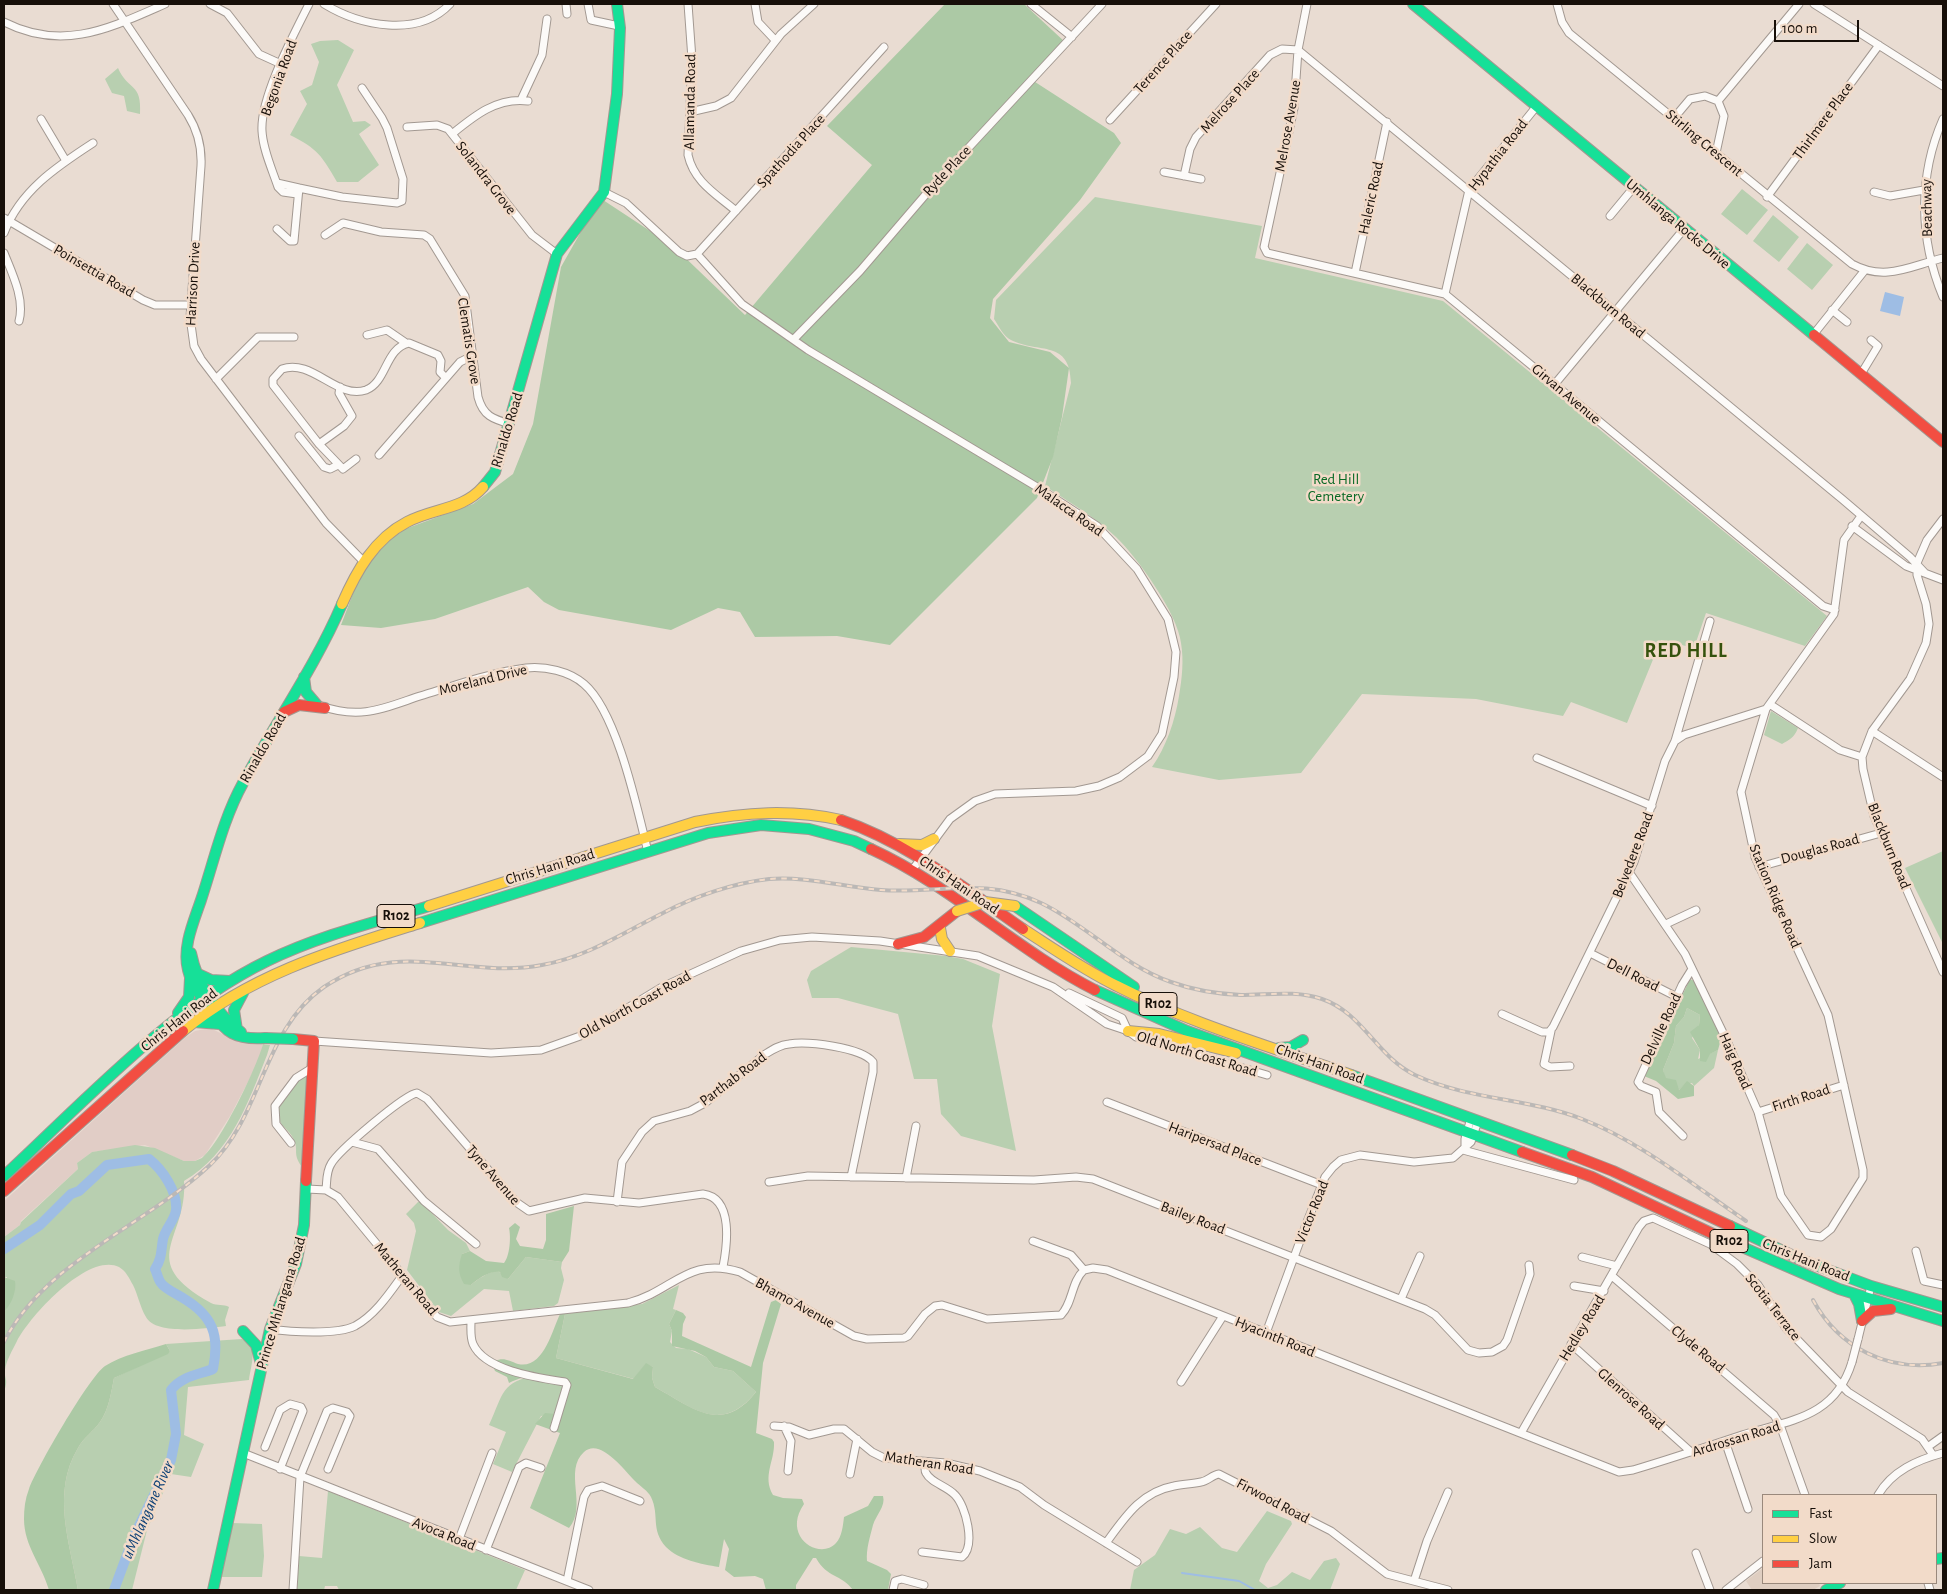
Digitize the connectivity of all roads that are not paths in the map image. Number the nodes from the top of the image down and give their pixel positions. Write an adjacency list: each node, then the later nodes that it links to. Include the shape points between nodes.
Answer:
1 (113, 4): 24 (street, Harrison Drive)
2 (166, 4): 21 (street)
3 (210, 4): 32 (street, via 227,13 259,54)
4 (309, 4): 32 (street, Begonia Road)
5 (324, 4): 6 (street, via 353,17 397,26 430,20)
6 (450, 4)
7 (566, 4): 22 (street)
8 (588, 4): 26 (street, via 592,21)
9 (617, 4): 26 (main road, Rinaldo Road)
10 (688, 4): 37 (street, Allamanda Road, via 692,49)
11 (756, 4): 28 (street, via 758,22)
12 (814, 4): 28 (street)
13 (1030, 4): 27 (street)
14 (1102, 4): 27 (street, Ryde Place)
15 (1216, 4): 41 (street, Terence Place)
16 (1307, 4): 31 (street, Melrose Avenue)
17 (1413, 4): 36 (main road, Umhlanga Rocks Drive)
18 (1557, 4): 38 (street, Stirling Crescent, via 1569,33)
19 (1799, 4): 35 (street)
20 (1814, 4): 29 (street)
21 (150, 7): 24 (street)
22 (567, 14)
23 (548, 19): 44 (street, via 542,55 524,101 512,100 481,111)
24 (125, 21): 25 (street, via 100,31 51,36 33,35); 75 (street, Harrison Drive, via 192,121 200,145)
25 (4, 22)
26 (619, 26): 55 (main road, Rinaldo Road, via 616,110)
27 (1072, 37): 83 (street, Ryde Place, via 914,207 860,271)
28 (775, 40): 37 (street, via 731,98 722,104)
29 (1879, 45): 33 (street); 57 (street, Thirlmere Place)
30 (884, 47): 58 (street, Spathodia Place)
31 (1298, 50): 42 (street, Blackburn Road); 49 (street, Melrose Place, via 1282,49 1258,69 1196,138); 65 (street, Melrose Avenue, via 1294,108)
32 (281, 64): 54 (street, Begonia Road, via 262,121 263,139 283,192)
33 (1943, 86)
34 (362, 88): 54 (street, via 386,128 403,179 402,201)
35 (1718, 101): 38 (street, via 1705,96 1690,99); 46 (street, via 1724,116)
36 (1536, 107): 51 (main road, Umhlanga Rocks Drive); 52 (street, Hypathia Road)
37 (690, 112): 58 (street, Allamanda Road, via 688,155 692,171)
38 (1674, 118): 46 (street, Stirling Crescent)
39 (41, 119): 47 (street)
40 (1943, 119): 53 (street, Beachway, via 1929,160)
41 (1110, 120)
42 (1387, 122): 52 (street, Blackburn Road); 72 (street, Haleric Road)
43 (407, 127): 44 (street, Solandra Grove, via 443,126)
44 (452, 134): 67 (street, Solandra Grove, via 532,235)
45 (93, 143): 47 (street)
46 (1716, 154): 57 (street, Stirling Crescent)
47 (66, 161): 60 (street, via 24,197)
48 (1164, 172): 49 (street)
49 (1184, 176): 50 (street)
50 (1201, 179)
51 (1634, 187): 59 (street); 62 (main road, Umhlanga Rocks Drive)
52 (1469, 190): 73 (street, Hypathia Road); 77 (street, Blackburn Road)
53 (1924, 190): 56 (street, via 1890,196); 70 (street, Beachway, via 1925,224)
54 (298, 191): 61 (street, via 294,241)
55 (604, 192): 67 (main road, Rinaldo Road); 68 (street, via 626,203 679,252 687,256)
56 (1874, 192)
57 (1767, 197): 71 (street, Stirling Crescent, via 1852,264)
58 (736, 211): 68 (street, Spathodia Place)
59 (1610, 216)
60 (6, 220): 63 (street); 75 (street, Poinsettia Road, via 150,303)
61 (277, 229)
62 (1684, 229): 77 (street); 80 (main road, Umhlanga Rocks Drive)
63 (4, 233)
64 (326, 235): 86 (street, Clematis Grove, via 343,223 374,231 428,237 464,296)
65 (1264, 247): 72 (street, Girvan Avenue, via 1266,253 1274,256)
66 (4, 253): 78 (street, via 18,291 21,309)
67 (557, 254): 92 (main road, Rinaldo Road)
68 (697, 254): 83 (street, Malacca Road, via 742,304)
69 (1943, 258): 70 (street, Stirling Crescent)
70 (1932, 261): 71 (street, Stirling Crescent, via 1889,272); 74 (street, Beachway)
71 (1865, 270): 76 (street)
72 (1355, 273): 73 (street, Girvan Avenue)
73 (1446, 294): 90 (street, Girvan Avenue)
74 (1943, 297)
75 (190, 305): 89 (street, Harrison Drive, via 190,332 194,346)
76 (1832, 310): 79 (street); 80 (street)
77 (1615, 311): 90 (street); 99 (street, Blackburn Road)
78 (18, 321)
79 (1847, 322)
80 (1812, 334): 87 (main road, Umhlanga Rocks Drive)
81 (367, 335): 85 (street, via 387,330)
82 (294, 337): 89 (street, via 258,337)
83 (794, 339): 120 (street, Malacca Road, via 1097,526 1137,569 1168,619 1176,665 1165,724 1154,749 1142,761 1100,786 1076,791 985,797 957,812)
84 (1871, 340): 87 (street, via 1878,346)
85 (406, 343): 88 (street, via 438,355 440,372); 91 (street, via 369,388 359,390)
86 (472, 356): 88 (street, via 460,362); 92 (street, Clematis Grove, via 482,410 488,416)
87 (1861, 374): 94 (main road, Umhlanga Rocks Drive)
88 (446, 378): 96 (street)
89 (216, 379): 102 (street, Harrison Drive, via 326,524)
90 (1554, 385): 105 (street, Girvan Avenue, via 1823,606)
91 (340, 386): 95 (street, via 339,393 351,411 351,418); 95 (street, via 310,371 289,368 282,369 273,379 273,385)
92 (510, 424): 102 (main road, Rinaldo Road, via 495,472 476,495 461,504 408,521 390,533)
93 (299, 436): 98 (street, via 324,467 330,469)
94 (1943, 442)
95 (319, 444): 98 (street)
96 (379, 455)
97 (356, 459): 98 (street, via 345,469)
98 (338, 465)
99 (1861, 516): 101 (street, Station Ridge Road); 103 (street, Blackburn Road)
100 (1943, 519): 103 (street, via 1927,540)
101 (1852, 526): 103 (street); 105 (street, Station Ridge Road, via 1844,540)
102 (363, 560): 107 (main road, Rinaldo Road, via 327,639)
103 (1916, 567): 104 (street); 112 (street, Blackburn Road, via 1928,614 1927,638 1910,679)
104 (1943, 580)
105 (1835, 610): 110 (street, Station Ridge Road)
106 (1710, 621): 113 (street, Belvedere Road)
107 (304, 677): 108 (main road, Rinaldo Road); 109 (main road, via 306,692)
108 (293, 697): 109 (street, Moreland Drive); 111 (main road, Rinaldo Road)
109 (321, 706): 111 (main road, via 300,705); 119 (street, Moreland Drive, via 352,713 373,712 527,668 550,669 570,676 592,692 607,716)
110 (1768, 707): 113 (street, via 1684,735); 114 (street, via 1840,750); 124 (street, Station Ridge Road, via 1741,792)
111 (284, 712): 135 (main road, Rinaldo Road, via 236,797 196,915 191,946)
112 (1872, 731): 114 (street, Blackburn Road); 116 (street)
113 (1675, 741): 117 (street, Belvedere Road, via 1665,761)
114 (1862, 757): 118 (street, Blackburn Road, via 1866,786)
115 (1537, 758): 117 (street)
116 (1943, 777)
117 (1652, 806): 126 (street, Belvedere Road)
118 (1881, 833): 124 (street, Douglas Road); 134 (street, Blackburn Road)
119 (644, 838): 121 (main road, Chris Hani Road / R102, via 730,815 787,812 840,820); 122 (street, Moreland Drive); 136 (main road, Chris Hani Road / R102, via 325,938 268,961)
120 (934, 839): 121 (main road, via 922,845); 123 (street, Malacca Road)
121 (898, 844): 123 (main road, Chris Hani Road / R102)
122 (648, 852): 125 (main road, Chris Hani Road / R102, via 726,828 792,826 847,837 875,848); 137 (main road, Chris Hani Road / R102, via 324,953)
123 (920, 858): 125 (street, Malacca Road); 141 (main road, Chris Hani Road / R102, via 1071,960)
124 (1759, 867): 158 (street, Station Ridge Road, via 1828,1015)
125 (913, 870): 154 (main road, Chris Hani Road / R102, via 1091,988 1159,1020)
126 (1630, 872): 128 (street, Haig Road); 132 (street, Belvedere Road)
127 (1696, 910): 128 (street)
128 (1666, 924): 133 (street, Haig Road)
129 (940, 928): 130 (main road, via 922,939); 131 (main road, via 942,940); 141 (main road, bridge, via 957,911 974,903 990,901 1015,906)
130 (898, 944): 131 (street, Old North Coast Road); 152 (street, Old North Coast Road, via 812,937 759,944 662,986 583,1035 540,1050 491,1053)
131 (950, 951): 138 (street, Old North Coast Road, via 995,961)
132 (1590, 953): 140 (street, Dell Road); 149 (street, Belvedere Road)
133 (1692, 969): 140 (street, Delville Road); 160 (street, Haig Road)
134 (1943, 972)
135 (193, 976): 136 (main road); 139 (main road, Rinaldo Road); 146 (main road, via 186,1003)
136 (231, 981): 139 (main road, Chris Hani Road / R102)
137 (249, 987): 142 (main road, Chris Hani Road / R102); 147 (main road, via 234,1007 233,1020)
138 (1061, 991): 148 (street, Old North Coast Road, via 1102,1021); 148 (street, Old North Coast Road, via 1122,1018)
139 (206, 996): 142 (main road, Rinaldo Road); 146 (main road, Chris Hani Road / R102)
140 (1676, 997): 164 (street, Delville Road, via 1638,1078 1639,1084 1656,1092 1659,1112)
141 (1157, 1004): 153 (main road, Chris Hani Road / R102)
142 (214, 1008): 144 (main road, Chris Hani Road / R102); 145 (main road, Old North Coast Road); 147 (main road, Old North Coast Road)
143 (1502, 1014): 149 (street, via 1536,1030)
144 (194, 1022): 145 (main road); 176 (main road, Chris Hani Road / R102)
145 (220, 1024): 150 (main road, Old North Coast Road, via 237,1037)
146 (166, 1027): 168 (main road, Chris Hani Road / R102)
147 (237, 1030): 150 (main road, Old North Coast Road)
148 (1128, 1031): 154 (main road, via 1159,1034 1228,1052); 157 (street, Old North Coast Road, via 1152,1043)
149 (1551, 1031): 155 (street, Belvedere Road, via 1544,1064 1550,1067)
150 (261, 1038): 152 (main road, Old North Coast Road, bridge)
151 (1303, 1040): 153 (main road, via 1291,1047)
152 (314, 1041): 156 (main road, Prince Mhlangana Road)
153 (1278, 1048): 161 (main road, Chris Hani Road / R102)
154 (1252, 1054): 163 (main road, Chris Hani Road / R102)
155 (1570, 1066)
156 (312, 1068): 166 (street, via 296,1078 275,1106 276,1124); 174 (main road, Prince Mhlangana Road)
157 (1267, 1075)
158 (1844, 1085): 160 (street, Firth Road); 179 (street, Station Ridge Road, via 1864,1175)
159 (1108, 1102): 173 (street, Haripersad Place)
160 (1758, 1112): 179 (street, Haig Road, via 1784,1201 1808,1235 1821,1237)
161 (1475, 1120): 163 (street); 194 (main road, Chris Hani Road / R102, via 1613,1171 1772,1248)
162 (916, 1126): 170 (street)
163 (1470, 1132): 167 (street); 196 (main road, Chris Hani Road / R102, via 1621,1190 1768,1260)
164 (1683, 1136)
165 (352, 1142): 175 (street, Tyne Avenue, via 332,1162); 177 (street, Tyne Avenue, via 402,1100 417,1093 427,1099 523,1208 535,1211 585,1198); 181 (street, via 378,1149 424,1201)
166 (291, 1143)
167 (1464, 1149): 171 (street); 173 (street, Victor Road, via 1454,1158 1431,1162 1350,1156 1333,1167)
168 (4, 1176)
169 (851, 1177): 170 (street, Bailey Road); 172 (street, Bailey Road, via 808,1176); 177 (street, Parthab Road, via 874,1072 873,1062 864,1054 824,1045 790,1043 764,1055 705,1103 648,1125 622,1162)
170 (906, 1178): 185 (street, Bailey Road, via 1034,1180 1085,1177)
171 (1574, 1180)
172 (769, 1182)
173 (1322, 1185): 185 (street, Victor Road)
174 (307, 1189): 175 (street); 205 (main road, Prince Mhlangana Road, via 296,1264)
175 (326, 1190): 190 (street, Matheran Road, via 338,1197)
176 (4, 1191)
177 (618, 1202): 188 (street, Tyne Avenue, via 639,1203 703,1194 712,1196 718,1202 728,1231)
178 (1642, 1223): 187 (street, Hedley Road); 211 (street, Scotia Terrace, via 1650,1218 1660,1219 1710,1244 1737,1264 1758,1285 1786,1328)
179 (1831, 1229)
180 (1033, 1241): 189 (street, via 1071,1255)
181 (476, 1244)
182 (1916, 1251): 192 (street, via 1926,1283)
183 (1420, 1256): 197 (street)
184 (1582, 1257): 187 (street)
185 (1294, 1258): 197 (street, Bailey Road); 207 (street, Victor Road)
186 (1529, 1265): 197 (street, Bailey Road, via 1530,1274 1511,1332 1503,1346 1492,1352 1468,1350 1435,1315)
187 (1617, 1266): 191 (street, Hedley Road)
188 (723, 1267): 189 (street, Bhamo Avenue, via 740,1272 854,1336 867,1339 904,1338 925,1314 942,1305 987,1319 1056,1317 1063,1313 1074,1283); 203 (street, Bhamo Avenue, via 692,1270 654,1294 628,1303)
189 (1084, 1270): 201 (street, Hyacinth Road, via 1107,1270)
190 (402, 1276): 203 (street, Matheran Road, via 437,1317 450,1322); 205 (street, via 376,1309 350,1328 290,1332)
191 (1612, 1276): 195 (street, Hedley Road); 212 (street, Clyde Road, via 1758,1401)
192 (1943, 1285)
193 (1574, 1286): 195 (street)
194 (1871, 1286): 198 (street, Ardrossan Road); 199 (main road, Chris Hani Road / R102)
195 (1604, 1291): 208 (street, Hedley Road)
196 (1854, 1294): 198 (main road, Chris Hani Road / R102); 202 (main road)
197 (1401, 1298)
198 (1868, 1299): 200 (main road, Chris Hani Road / R102); 202 (street, Ardrossan Road)
199 (1943, 1307)
200 (1899, 1309): 202 (main road, via 1873,1311); 204 (main road, Chris Hani Road / R102)
201 (1223, 1316): 207 (street, Hyacinth Road); 210 (street)
202 (1862, 1320): 211 (street, Ardrossan Road, bridge)
203 (471, 1321): 215 (street, via 476,1349 499,1367 567,1384)
204 (1943, 1321)
205 (270, 1329): 209 (main road, Prince Mhlangana Road)
206 (243, 1331): 209 (main road, via 253,1338)
207 (1266, 1333): 216 (street, Hyacinth Road)
208 (1571, 1344): 216 (street, Hedley Road); 222 (street, Glenrose Road)
209 (262, 1365): 223 (main road, Prince Mhlangana Road)
210 (1182, 1382)
211 (1842, 1387): 212 (street, Ardrossan Road, via 1814,1412); 220 (street, Scotia Terrace)
212 (1780, 1425): 219 (street, Ardrossan Road); 235 (street)
213 (774, 1426): 214 (street, Matheran Road)
214 (784, 1426): 218 (street, Matheran Road, via 809,1435 844,1429); 231 (street, via 791,1441)
215 (554, 1428)
216 (1521, 1433): 222 (street, Ardrossan Road, via 1619,1472)
217 (1943, 1436): 220 (street)
218 (857, 1439): 227 (street, Matheran Road, via 884,1458); 232 (street)
219 (1725, 1441): 222 (street, Ardrossan Road); 238 (street)
220 (1929, 1446): 226 (street)
221 (265, 1447): 229 (street, via 281,1408 290,1404 301,1407)
222 (1691, 1452)
223 (243, 1453): 229 (street, Avoca Road); 250 (main road, Prince Mhlangana Road)
224 (492, 1453): 239 (street)
225 (1943, 1453): 226 (street)
226 (1933, 1455): 236 (street, via 1914,1462 1890,1478)
227 (926, 1462): 240 (street, Matheran Road, via 965,1466 1020,1487); 242 (street, via 928,1475 958,1499 969,1530 967,1550 962,1557)
228 (541, 1468): 241 (street, via 526,1463 519,1467)
229 (280, 1469): 233 (street, Avoca Road)
230 (328, 1469): 233 (street, via 350,1416 333,1408 327,1411)
231 (788, 1471)
232 (850, 1474)
233 (300, 1477): 239 (street, Avoca Road); 251 (street)
234 (1448, 1492): 247 (street)
235 (1805, 1494)
236 (1879, 1494)
237 (640, 1501): 246 (street, via 602,1486 588,1490)
238 (1748, 1509)
239 (459, 1539): 241 (street, Avoca Road)
240 (1106, 1543): 244 (street, Matheran Road); 247 (street, Firwood Road, via 1141,1500 1155,1492 1206,1481 1219,1474 1331,1531 1387,1574)
241 (486, 1550): 246 (street, Avoca Road)
242 (922, 1552)
243 (1696, 1553): 255 (street)
244 (1137, 1562)
245 (1762, 1562): 256 (street)
246 (567, 1581): 252 (street, Avoca Road)
247 (1414, 1581): 254 (street, Firwood Road)
248 (1838, 1584): 257 (main road)
249 (924, 1585): 253 (street, via 898,1580)
250 (213, 1590)
251 (293, 1590)
252 (589, 1590)
253 (893, 1590)
254 (1448, 1590)
255 (1710, 1590)
256 (1726, 1590)
257 (1826, 1590)

